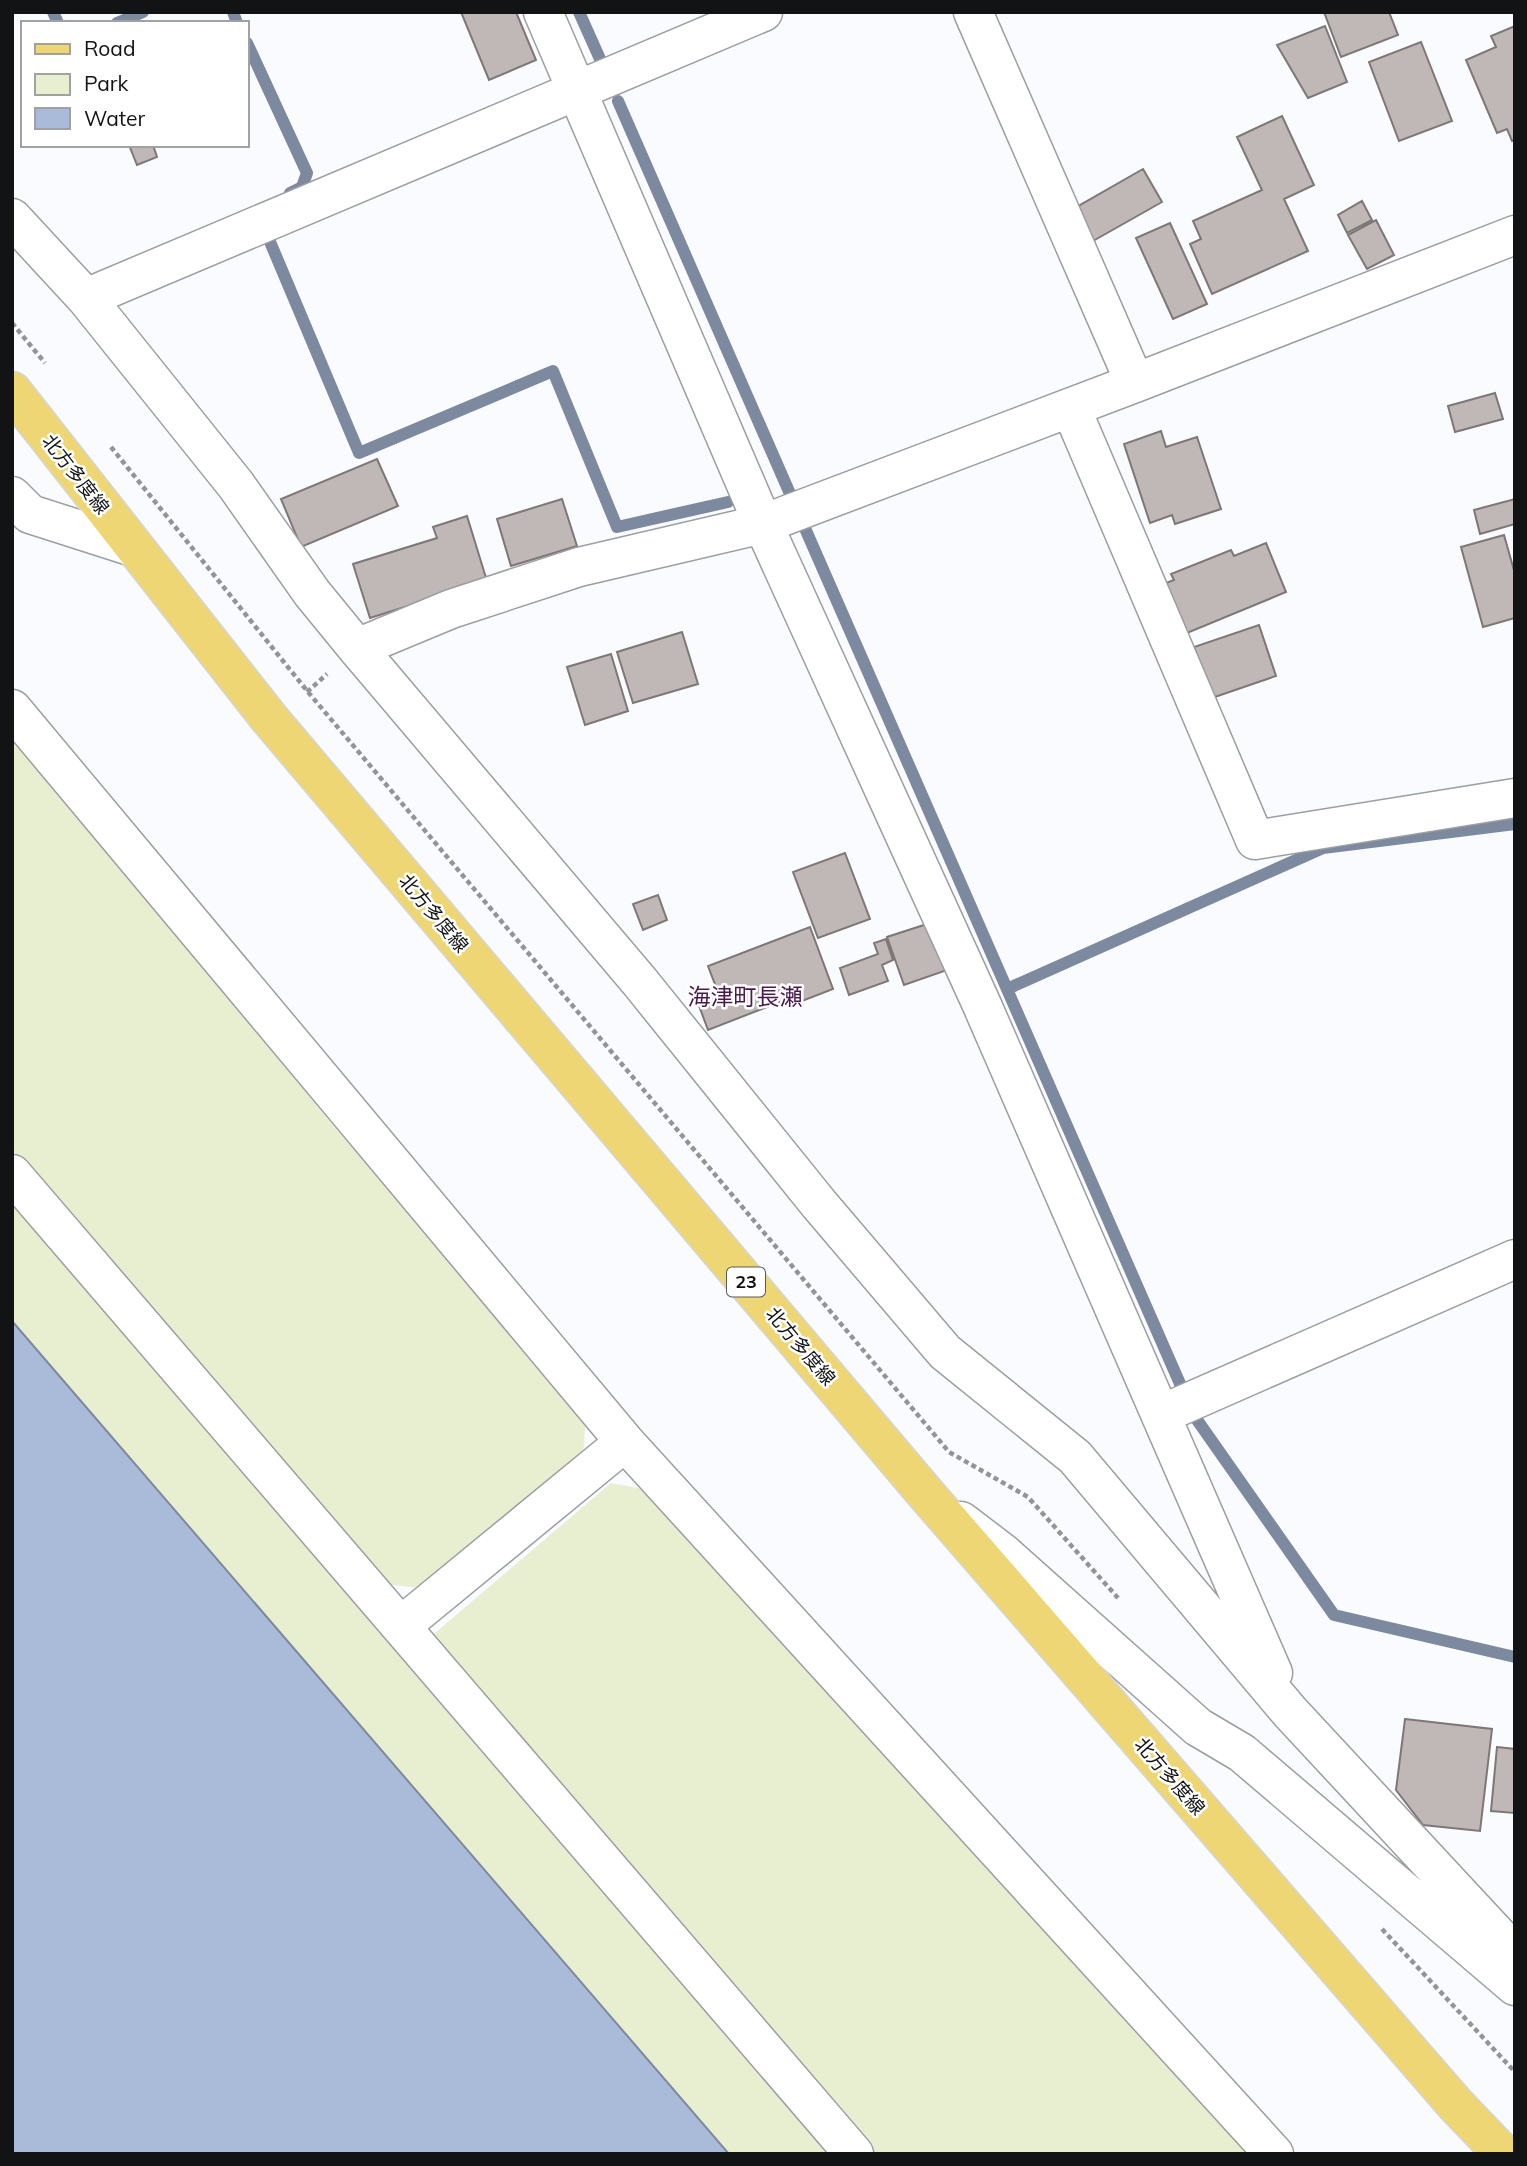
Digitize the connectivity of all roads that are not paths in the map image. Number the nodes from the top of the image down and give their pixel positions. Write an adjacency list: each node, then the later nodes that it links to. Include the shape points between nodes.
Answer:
1 (543, 12): 4 (street)
2 (763, 12): 4 (street)
3 (972, 12): 8 (street)
4 (578, 91): 7 (street); 12 (street)
5 (12, 218): 7 (street)
6 (1515, 235): 8 (street)
7 (86, 298): 14 (street, via 236,485)
8 (1136, 383): 10 (street)
9 (12, 391): 13 (main road, 北方多度線 / 23)
10 (1071, 408): 12 (street); 16 (street, via 1255,840)
11 (12, 496): 13 (street, via 30,514)
12 (763, 524): 14 (street, via 579,567 451,608); 19 (street, via 982,1005)
13 (134, 547): 21 (main road, 北方多度線 / 23, via 269,718)
14 (357, 648): 23 (street, via 944,1352 1075,1457)
15 (12, 709): 20 (street)
16 (1515, 797)
17 (12, 1174): 22 (street)
18 (1515, 1259): 19 (street)
19 (1161, 1414): 23 (street)
20 (625, 1442): 22 (street); 27 (street)
21 (926, 1494): 25 (street, via 1003,1553 1198,1727 1242,1753); 28 (main road, 北方多度線 / 23)
22 (401, 1626): 26 (street)
23 (1290, 1712): 24 (street)
24 (1515, 1954)
25 (1515, 1986)
26 (854, 2154)
27 (1274, 2154)
28 (1503, 2154)

